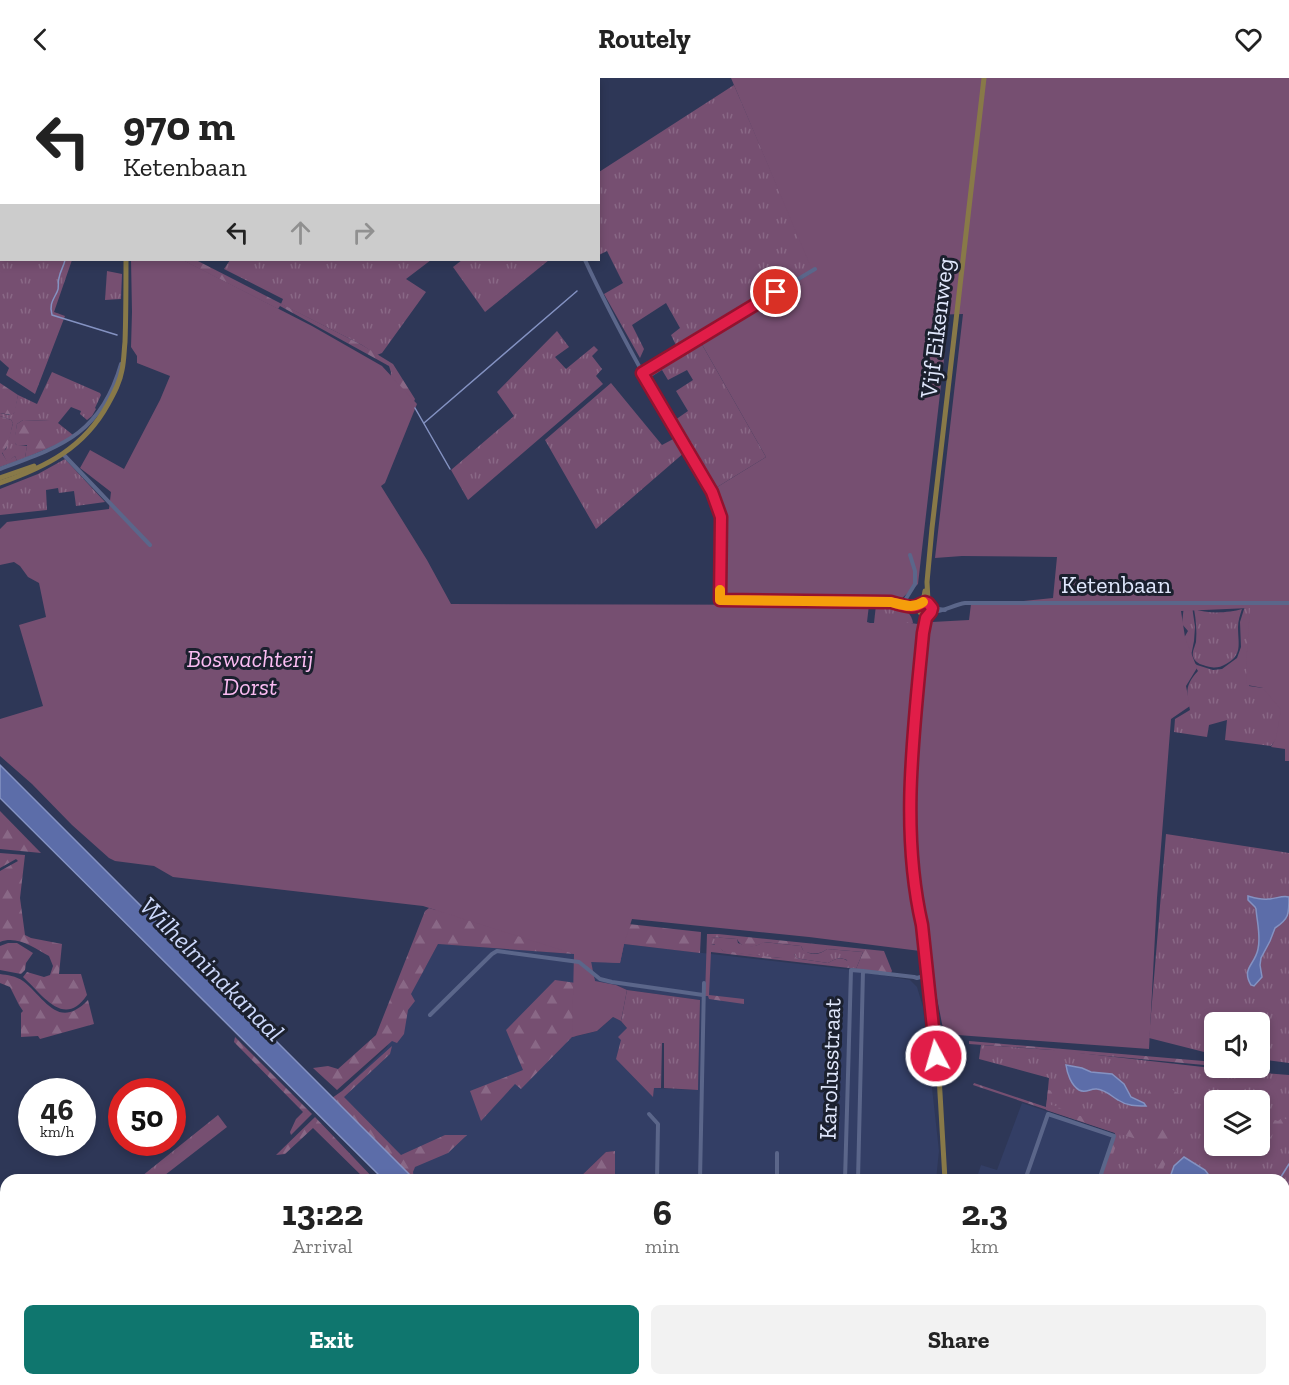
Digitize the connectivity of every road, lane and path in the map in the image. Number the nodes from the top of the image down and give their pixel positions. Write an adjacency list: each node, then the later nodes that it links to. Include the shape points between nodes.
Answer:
1 (984, 78): 14 (main road, Vijf Eikenweg)
2 (126, 261): 5 (main road)
3 (585, 261): 6 (street)
4 (815, 269): 6 (street)
5 (123, 364): 7 (main road, via 101,417); 8 (street, via 104,405 81,430 56,447)
6 (642, 373): 13 (street, Ketenbaan, via 719,509 720,600)
7 (63, 454): 9 (main road); 10 (street)
8 (0, 469)
9 (0, 481)
10 (150, 545)
11 (910, 555): 13 (street, via 915,584)
12 (1289, 603): 14 (street, Ketenbaan, via 965,603 939,612)
13 (903, 605): 14 (street, Ketenbaan)
14 (925, 609): 16 (main road, Vijf Eikenweg, via 910,808)
15 (863, 971): 16 (street, Karolusstraat); 25 (street, Karolusstraat, via 851,970); 26 (street, Karolusstraat)
16 (925, 975): 27 (main road, Vijf Eikenweg, via 939,1076)
17 (704, 983): 18 (street)
18 (703, 995): 19 (street, via 603,980 579,962 497,951); 23 (street)
19 (430, 1015)
20 (649, 1114): 22 (street, via 658,1124)
21 (777, 1153): 24 (street)
22 (657, 1174)
23 (700, 1174)
24 (777, 1174)
25 (845, 1174)
26 (858, 1174)
27 (946, 1174)
28 (1027, 1174): 29 (street, via 1048,1114 1114,1136)
29 (1101, 1174)

